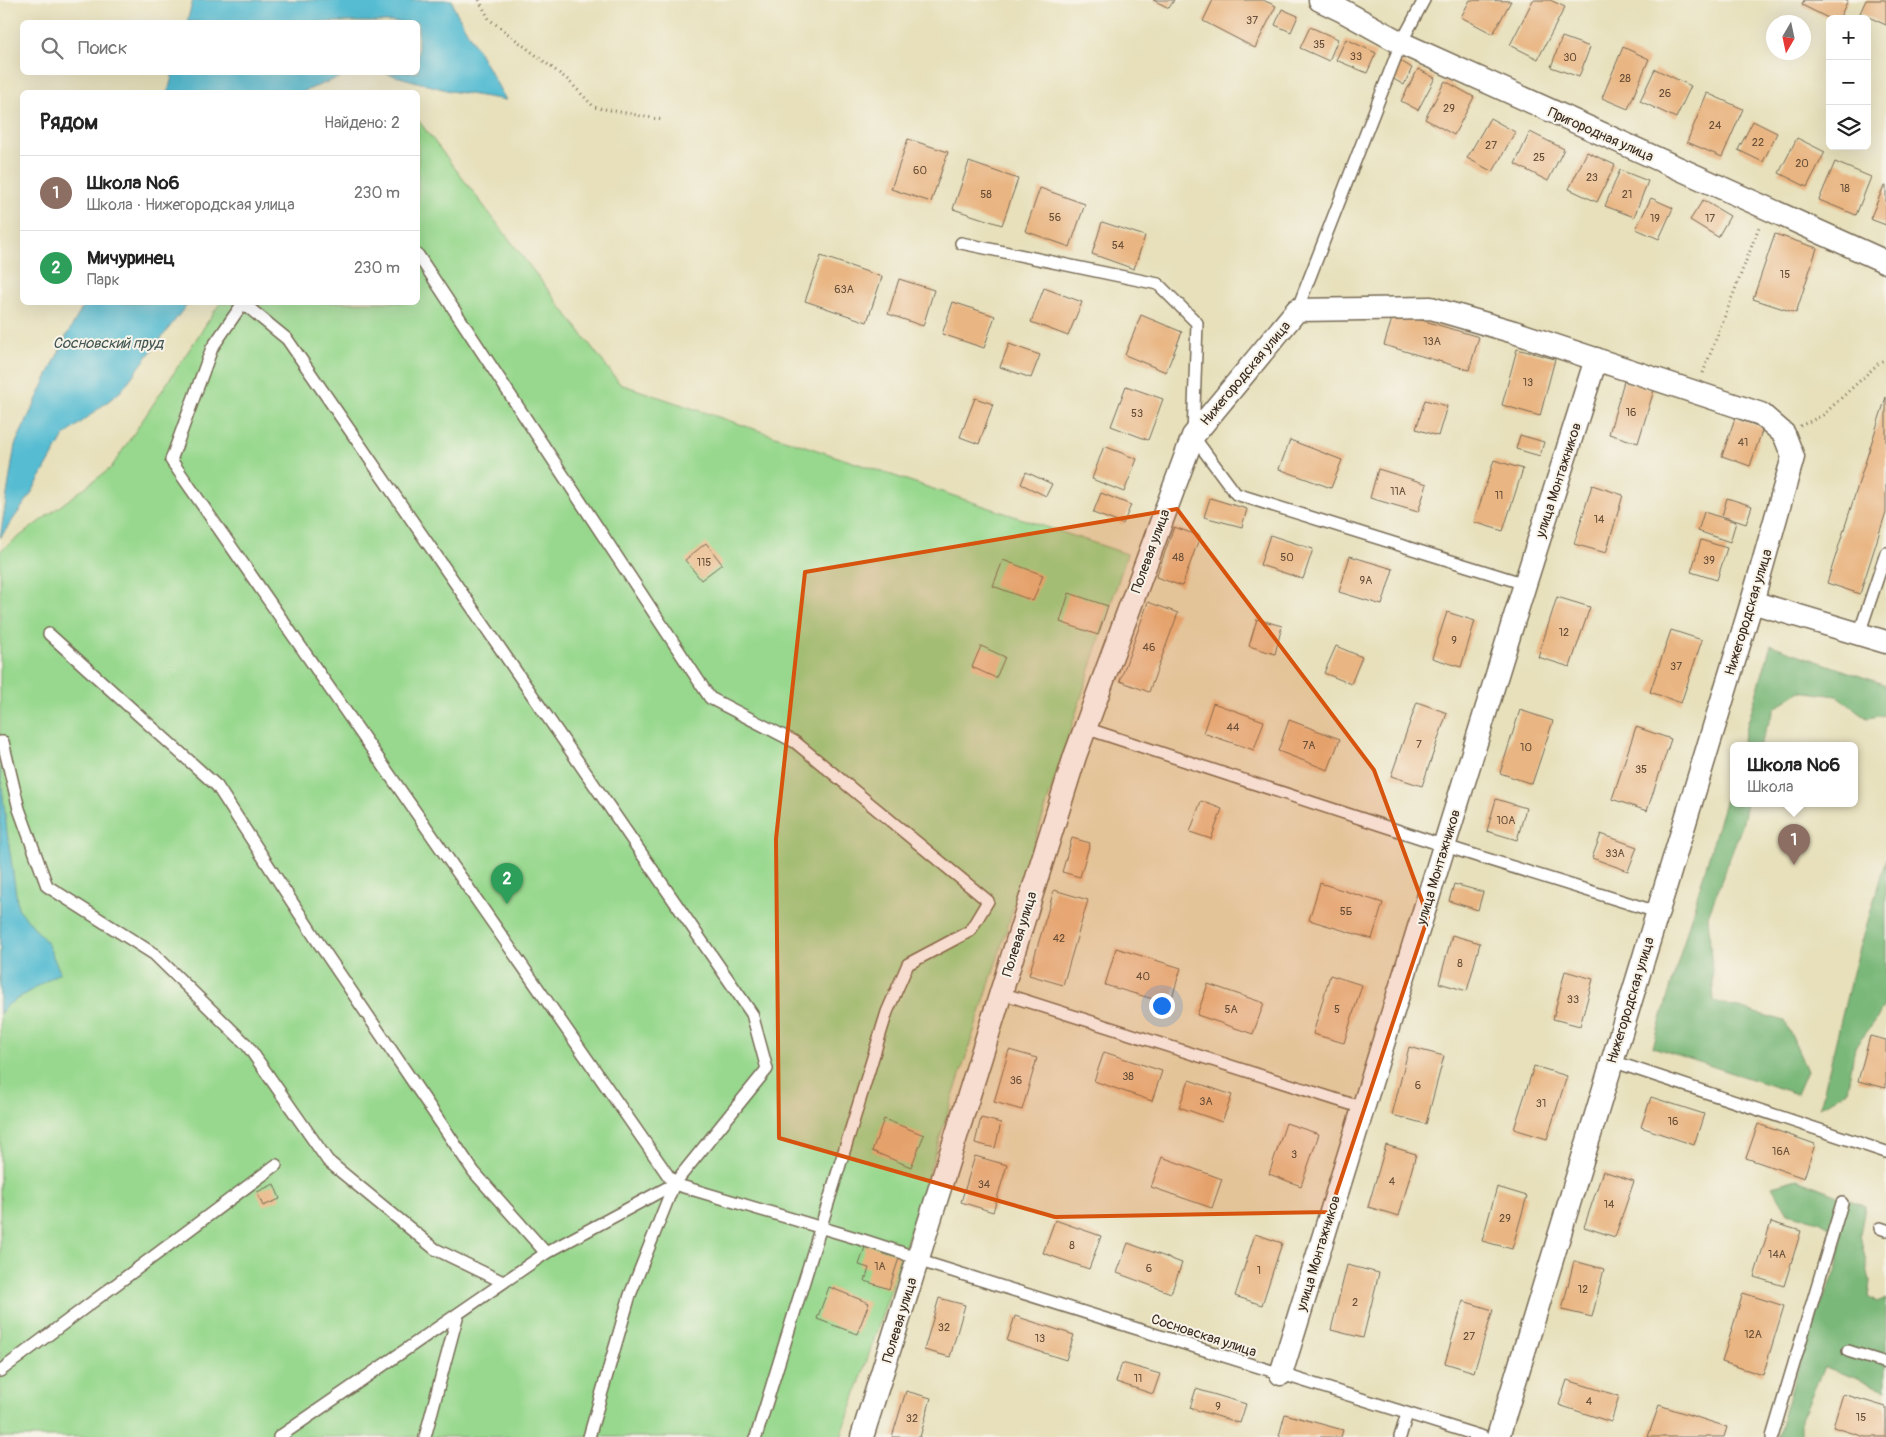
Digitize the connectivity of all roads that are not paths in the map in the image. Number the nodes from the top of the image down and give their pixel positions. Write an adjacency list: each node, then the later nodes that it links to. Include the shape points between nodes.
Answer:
1 (1320, 0): 3 (street, Пригородная улица)
2 (1424, 0): 3 (lane)
3 (1401, 43): 6 (street, Пригородная улица); 9 (lane)
4 (960, 243): 11 (lane, via 1158,284 1197,322)
5 (420, 258): 29 (lane, via 710,698 795,742 988,901 970,931 908,964 887,1012)
6 (1886, 262)
7 (242, 305): 27 (lane, via 212,348 172,460)
8 (245, 305): 27 (lane, via 286,339 752,1014 768,1069)
9 (1297, 310): 10 (street, Нижегородская улица, via 1431,308); 11 (street, Нижегородская улица)
10 (1596, 359): 13 (street, улица Монтажников); 14 (street, Нижегородская улица, via 1761,414 1784,434 1793,457)
11 (1192, 436): 13 (lane, via 1236,494); 18 (street, Полевая улица)
12 (1886, 553): 16 (lane)
13 (1525, 584): 20 (street, улица Монтажников)
14 (1752, 602): 16 (street); 21 (street, Нижегородская улица)
15 (49, 634): 30 (lane, via 216,786 474,1172)
16 (1860, 634): 17 (street)
17 (1886, 642)
18 (1085, 728): 20 (lane); 22 (street, Полевая улица)
19 (0, 742): 32 (lane, via 3,742 19,808 46,886 154,954 247,1046 328,1160 435,1249)
20 (1445, 846): 21 (lane); 24 (street, улица Монтажников)
21 (1657, 912): 23 (street, Нижегородская улица)
22 (1001, 993): 24 (lane); 31 (street, Полевая улица)
23 (1612, 1061): 25 (lane); 46 (street, Нижегородская улица)
24 (1363, 1108): 37 (street, улица Монтажников)
25 (1886, 1152)
26 (276, 1164): 36 (lane)
27 (674, 1184): 29 (lane, Сосновская улица); 30 (lane); 41 (lane, via 630,1295)
28 (1842, 1204): 47 (lane)
29 (821, 1228): 31 (lane, Сосновская улица); 42 (lane)
30 (546, 1253): 32 (lane)
31 (917, 1260): 37 (lane, Сосновская улица); 43 (street, Полевая улица)
32 (503, 1282): 33 (lane)
33 (458, 1314): 39 (lane); 40 (lane)
34 (1848, 1352): 35 (lane)
35 (1886, 1364)
36 (0, 1371)
37 (1280, 1374): 38 (lane, Сосновская улица)
38 (1407, 1414): 44 (lane); 45 (lane, Сосновская улица)
39 (279, 1437)
40 (425, 1437)
41 (589, 1437)
42 (756, 1437)
43 (862, 1437)
44 (1400, 1437)
45 (1483, 1437)
46 (1498, 1437)
47 (1772, 1437)

